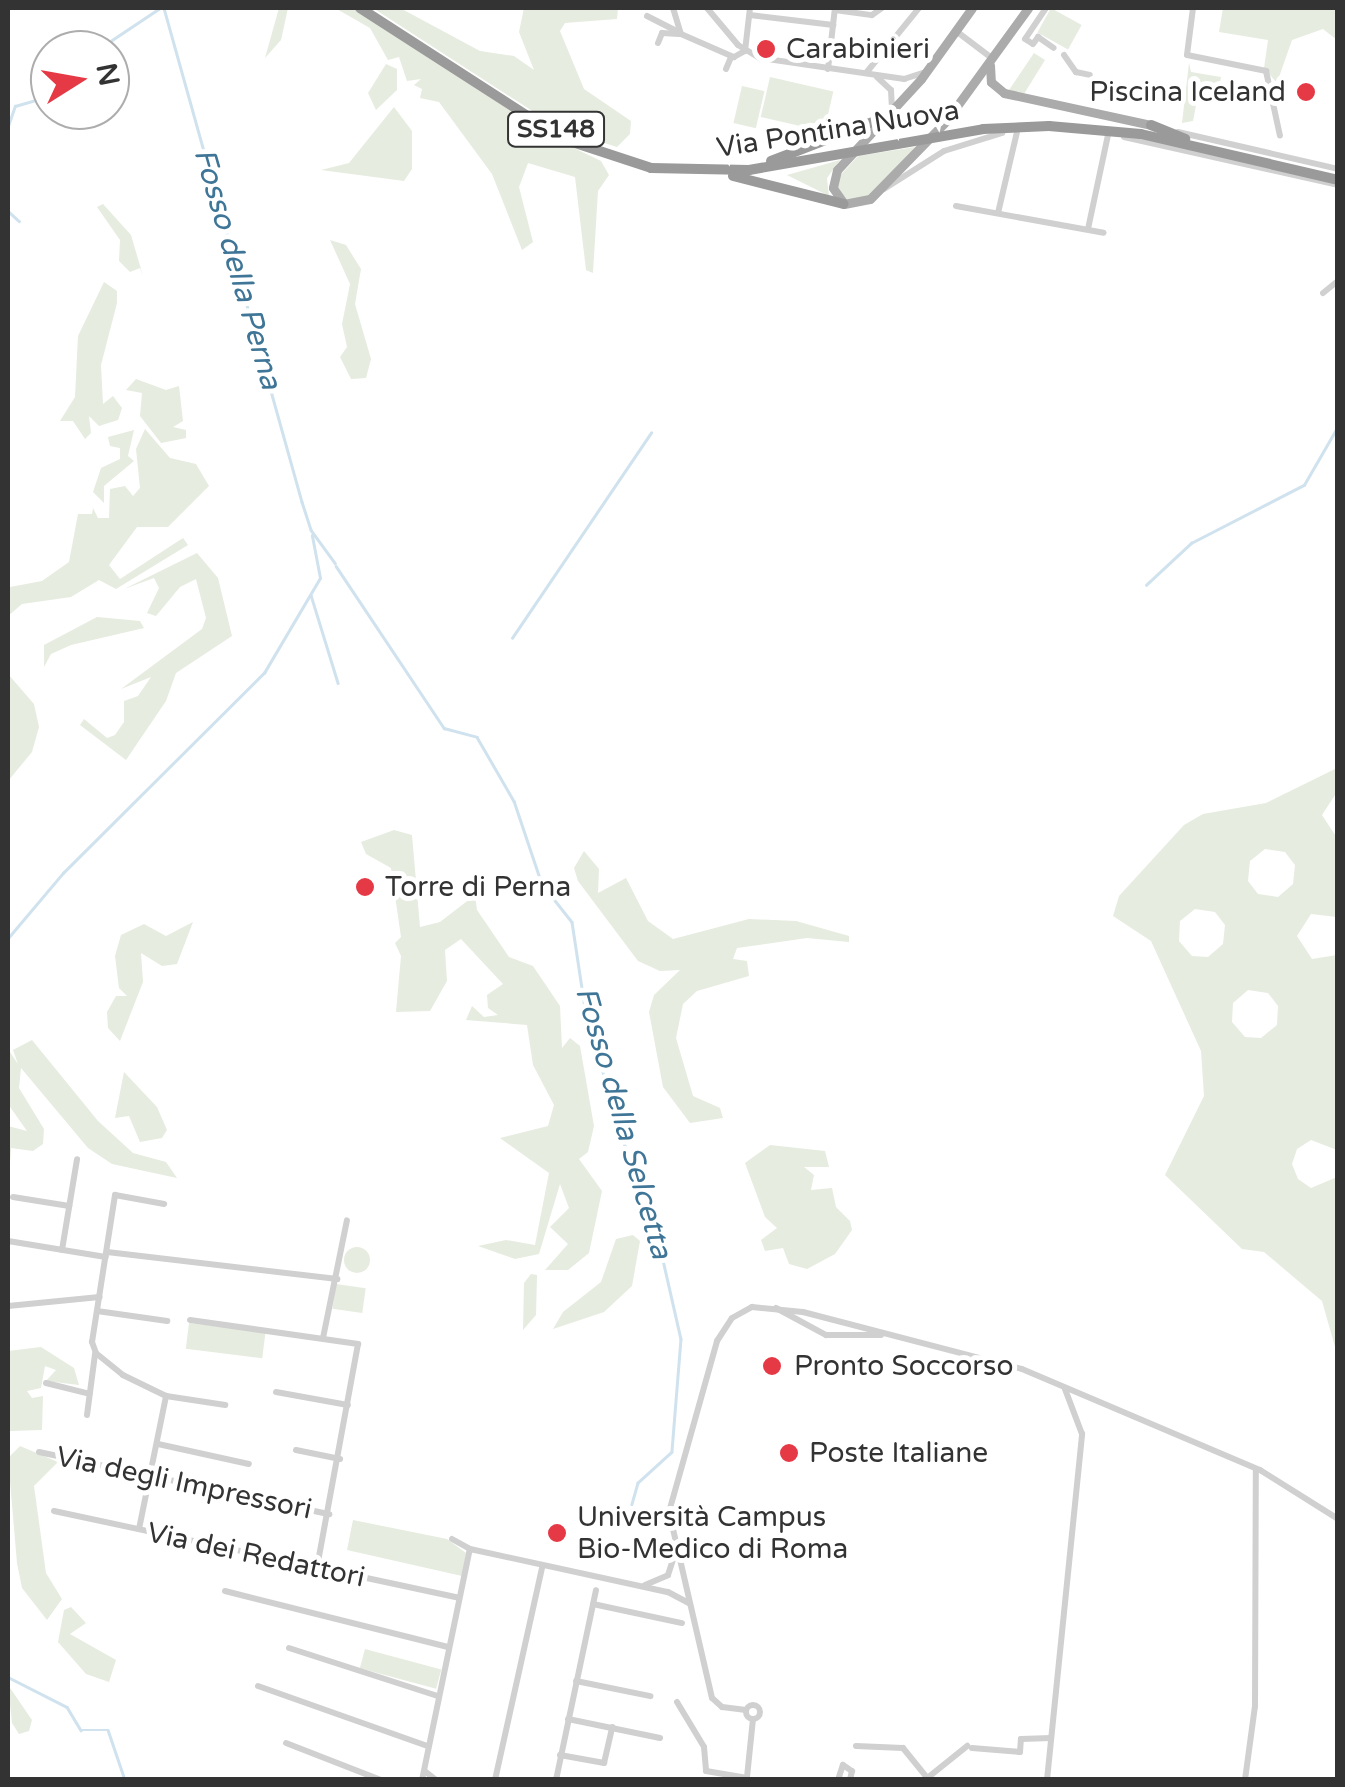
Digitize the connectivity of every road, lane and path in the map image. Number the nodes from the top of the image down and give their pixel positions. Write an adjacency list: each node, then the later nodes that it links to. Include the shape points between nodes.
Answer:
1 (360, 8): 39 (highway, Via Pontina Nuova / SS148, via 562,139 651,168)
2 (369, 8): 38 (highway, Via Pontina Nuova / SS148, via 596,148 672,166)
3 (673, 8): 16 (street)
4 (707, 8): 19 (street)
5 (882, 8): 11 (street, via 872,15)
6 (919, 8): 26 (street)
7 (972, 8): 15 (main road)
8 (1028, 8): 22 (main road)
9 (1046, 8): 18 (street, via 1025,39 1033,44 1038,37)
10 (1192, 8): 33 (street, via 1186,55 1266,71)
11 (835, 9): 14 (street)
12 (750, 11): 14 (street); 19 (street)
13 (648, 16): 16 (street)
14 (833, 26): 24 (street)
15 (956, 30): 22 (street); 23 (main road)
16 (681, 34): 17 (street, via 662,32); 21 (street)
17 (658, 43)
18 (1054, 48)
19 (745, 51): 21 (street); 24 (street)
20 (1064, 55): 27 (street, via 1076,72)
21 (731, 56): 25 (street)
22 (991, 61): 29 (main road, via 991,82 1004,93); 34 (main road)
23 (932, 65): 26 (street, via 909,78); 28 (main road)
24 (828, 69): 26 (street)
25 (726, 70)
26 (868, 75): 28 (street, via 891,90)
27 (1090, 76)
28 (888, 116): 38 (highway); 42 (main road, via 834,175 834,191)
29 (1151, 125): 35 (highway); 40 (street)
30 (950, 132): 34 (highway, Via Pontina Nuova / SS148); 35 (highway, Via Pontina Nuova / SS148, via 1051,120); 36 (highway, Via Pontina Nuova / SS148)
31 (1017, 132): 32 (street); 37 (street); 44 (street)
32 (1108, 135): 40 (street); 45 (street)
33 (1280, 136)
34 (922, 139): 36 (highway, Via Pontina Nuova / SS148); 37 (street, via 924,155); 41 (main road)
35 (1186, 142): 40 (highway, SS148)
36 (842, 151): 38 (highway, Via Pontina Nuova / SS148); 39 (highway, Via Pontina Nuova / SS148)
37 (934, 155): 41 (street)
38 (771, 161)
39 (708, 173): 42 (highway, via 767,181)
40 (1338, 177)
41 (877, 193): 42 (main road)
42 (847, 205)
43 (956, 206): 44 (street)
44 (998, 213): 45 (street)
45 (1088, 229): 46 (street)
46 (1104, 232)
47 (1338, 281): 48 (street)
48 (1323, 293)
49 (77, 1159): 52 (street)
50 (13, 1196): 52 (street)
51 (164, 1204): 56 (street, via 116,1195)
52 (69, 1206): 55 (street)
53 (347, 1220): 57 (street)
54 (8, 1240): 55 (street)
55 (62, 1250): 56 (street)
56 (106, 1255): 57 (street); 58 (street)
57 (337, 1279): 69 (street)
58 (100, 1297): 60 (street); 61 (street)
59 (770, 1305): 62 (street); 66 (street); 91 (street, via 740,1312 720,1334 670,1497)
60 (8, 1306)
61 (97, 1311): 64 (street); 70 (street)
62 (823, 1318): 65 (street); 66 (street)
63 (190, 1320): 69 (street)
64 (167, 1321)
65 (841, 1322): 67 (street); 68 (street)
66 (812, 1329): 68 (street)
67 (894, 1336): 68 (street); 72 (street, via 1012,1366)
68 (842, 1337)
69 (324, 1338): 77 (street, via 358,1344)
70 (96, 1353): 74 (street); 75 (street)
71 (46, 1383): 74 (street)
72 (1064, 1388): 84 (street); 117 (street, via 1082,1434)
73 (276, 1392): 77 (street)
74 (90, 1394): 78 (street)
75 (166, 1396): 76 (street); 79 (street)
76 (225, 1405)
77 (349, 1405): 82 (street)
78 (88, 1415)
79 (158, 1444): 83 (street); 85 (street)
80 (296, 1450): 82 (street)
81 (39, 1452): 85 (street, Via degli Impressori)
82 (340, 1459): 87 (street)
83 (249, 1464)
84 (1256, 1468): 88 (street); 132 (street, via 1255,1706)
85 (151, 1476): 87 (street, Via degli Impressori); 89 (street)
86 (54, 1511): 89 (street, Via dei Redattori)
87 (329, 1514): 93 (street)
88 (1338, 1519)
89 (139, 1529): 93 (street, Via dei Redattori)
90 (452, 1538): 92 (street)
91 (677, 1544): 95 (street); 96 (street)
92 (470, 1549): 94 (street); 101 (street)
93 (318, 1568): 101 (street, Via dei Redattori)
94 (542, 1568): 97 (street); 129 (street)
95 (667, 1575): 96 (street); 97 (street); 100 (street)
96 (685, 1578): 100 (street); 103 (street)
97 (636, 1585): 100 (street)
98 (596, 1590): 102 (street)
99 (225, 1591): 105 (street)
100 (670, 1593): 103 (street)
101 (459, 1598): 105 (street)
102 (593, 1604): 104 (street); 107 (street)
103 (692, 1608): 112 (street, via 713,1700)
104 (682, 1623)
105 (448, 1647): 109 (street)
106 (289, 1648): 109 (street)
107 (576, 1681): 110 (street); 113 (street)
108 (258, 1686): 119 (street)
109 (438, 1696): 119 (street)
110 (650, 1696)
111 (677, 1702): 123 (street, via 704,1747 706,1772)
112 (746, 1710): 114 (street); 114 (street, via 758,1707)
113 (568, 1719): 115 (street); 121 (street)
114 (752, 1719): 123 (street)
115 (612, 1727): 116 (street); 121 (street, via 604,1764)
116 (660, 1738)
117 (1051, 1738): 126 (street, via 1022,1738 1020,1752 970,1747); 131 (street)
118 (286, 1743): 127 (street)
119 (428, 1746): 122 (street)
120 (856, 1746): 126 (street, via 904,1748)
121 (560, 1755): 130 (street)
122 (424, 1776): 128 (street)
123 (747, 1779)
124 (837, 1779): 125 (street, via 843,1766)
125 (853, 1779)
126 (928, 1779)
127 (381, 1780)
128 (436, 1780)
129 (494, 1780)
130 (556, 1780)
131 (1047, 1780)
132 (1245, 1780)

